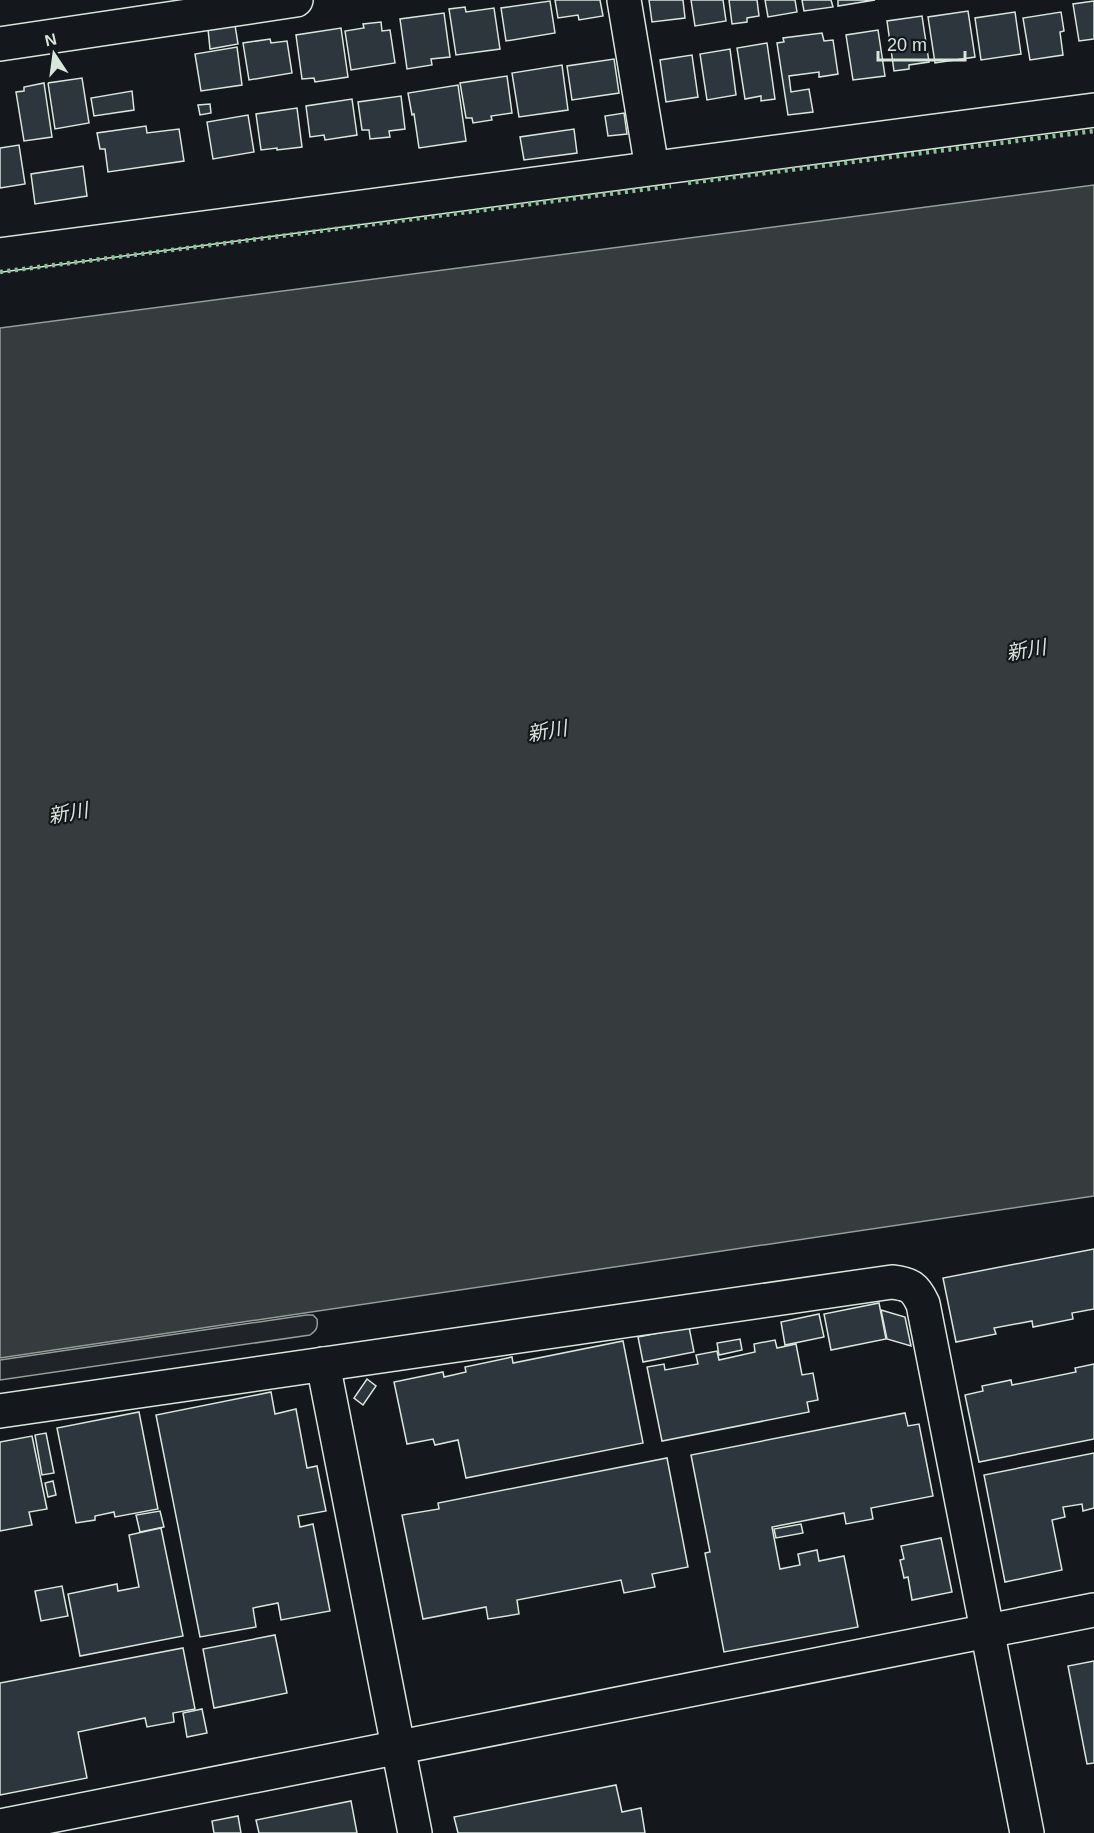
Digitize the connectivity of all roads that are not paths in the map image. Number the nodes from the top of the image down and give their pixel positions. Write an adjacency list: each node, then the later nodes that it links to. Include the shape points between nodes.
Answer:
1 (296, 0): 3 (street)
2 (624, 0): 5 (street)
3 (0, 44)
4 (1094, 110): 5 (street)
5 (652, 168): 6 (street)
6 (0, 255)
7 (323, 1364): 8 (street); 10 (street, via 906,1283 917,1291 923,1304); 11 (street)
8 (0, 1411)
9 (1094, 1610): 10 (street)
10 (987, 1632): 11 (street); 14 (street)
11 (398, 1748): 12 (street); 13 (street)
12 (0, 1826)
13 (415, 1833)
14 (1027, 1833)

